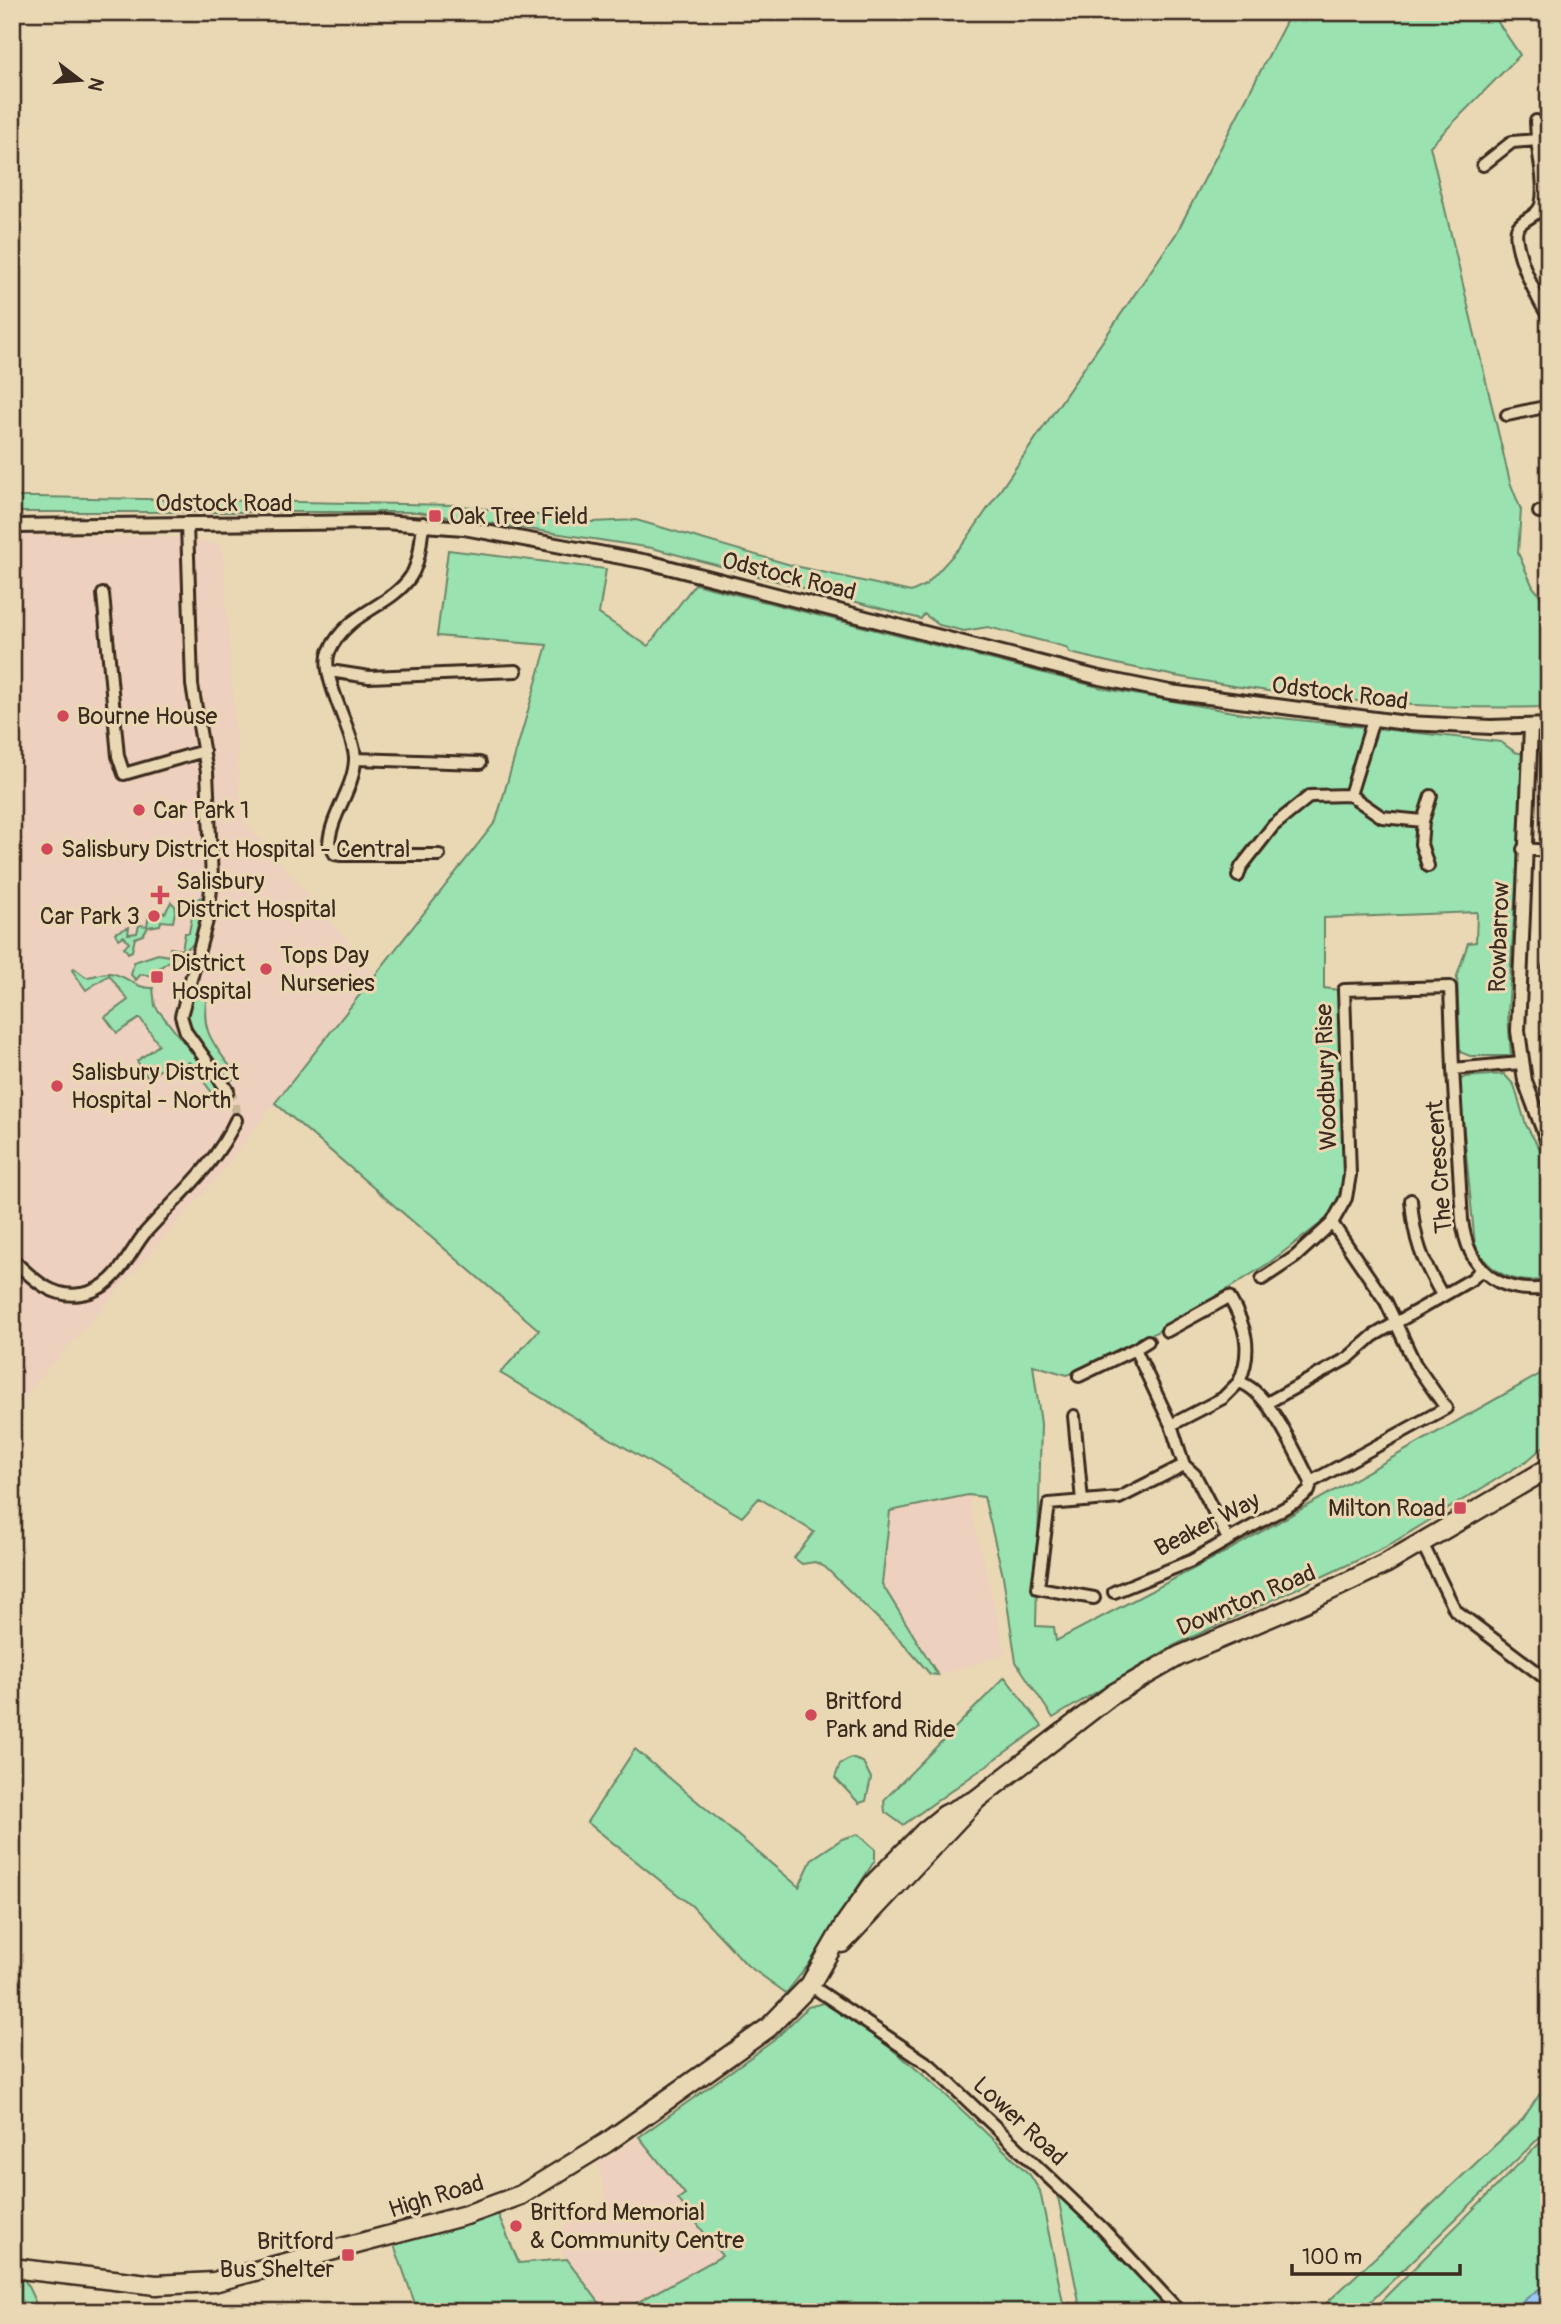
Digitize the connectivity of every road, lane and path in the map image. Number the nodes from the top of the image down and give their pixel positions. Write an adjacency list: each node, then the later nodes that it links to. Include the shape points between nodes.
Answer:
1 (1536, 121): 2 (street)
2 (1537, 140): 3 (street, via 1512,142); 4 (street, via 1542,202 1536,214 1519,226 1515,239 1534,295)
3 (1483, 165)
4 (1549, 316)
5 (1549, 406): 6 (street)
6 (1507, 415)
7 (423, 523): 8 (street, Odstock Road); 11 (street, via 412,574 338,634 328,654); 13 (street, Odstock Road, via 648,562 1142,687)
8 (187, 524): 9 (street, Odstock Road); 16 (street, via 192,685)
9 (12, 526)
10 (103, 594): 16 (street, via 118,756 124,774)
11 (330, 671): 12 (street, via 369,677); 17 (street)
12 (516, 671)
13 (1373, 720): 15 (street, Odstock Road); 19 (street)
14 (1549, 725): 15 (street, Odstock Road)
15 (1531, 727): 22 (street, Rowbarrow)
16 (204, 751): 32 (street, via 212,893 181,1016 186,1032)
17 (355, 759): 18 (street); 24 (street, via 329,838 335,854)
18 (480, 763)
19 (1350, 795): 21 (street, via 1382,817); 26 (street, via 1310,796 1273,826)
20 (1431, 796): 21 (street)
21 (1423, 821): 25 (street, via 1421,844)
22 (1523, 849): 23 (street); 30 (street, Rowbarrow, via 1517,1015)
23 (1549, 851)
24 (439, 855)
25 (1428, 866)
26 (1243, 871)
27 (1549, 968): 29 (street)
28 (1450, 987): 31 (street, The Crescent); 36 (street, Woodbury Rise, via 1344,990 1350,1175 1346,1198)
29 (1549, 1003)
30 (1521, 1063): 31 (street, The Crescent); 34 (street, Rowbarrow)
31 (1453, 1069): 38 (street, The Crescent, via 1464,1239)
32 (228, 1091)
33 (236, 1121): 37 (street, via 204,1170 102,1287 82,1294 52,1291)
34 (1549, 1145)
35 (1411, 1200): 41 (street, via 1421,1260)
36 (1332, 1223): 39 (street, Woodbury Rise); 42 (street)
37 (12, 1259)
38 (1480, 1270): 40 (street, via 1510,1286); 41 (street)
39 (1262, 1279)
40 (1549, 1288)
41 (1442, 1295): 42 (street)
42 (1396, 1322): 48 (street, via 1349,1358); 53 (street, Beaker Way, via 1415,1364 1446,1408)
43 (1167, 1331): 47 (street, via 1232,1298 1247,1340)
44 (1148, 1341): 45 (street)
45 (1135, 1349): 46 (street); 50 (street)
46 (1079, 1377)
47 (1239, 1382): 48 (street, via 1250,1385); 50 (street, via 1223,1398)
48 (1267, 1403): 53 (street)
49 (1074, 1416): 54 (street)
50 (1171, 1426): 51 (street)
51 (1184, 1465): 54 (street, via 1119,1498); 55 (street, via 1195,1475)
52 (1549, 1468): 56 (highway, Downton Road)
53 (1311, 1482): 55 (street, Beaker Way, via 1297,1501)
54 (1082, 1501): 58 (street, via 1049,1504 1038,1588)
55 (1228, 1539): 57 (street, Beaker Way, via 1191,1561)
56 (1422, 1543): 59 (street, via 1454,1610); 60 (highway, Downton Road, via 1328,1592 1156,1668 1075,1721 977,1799 825,1963)
57 (1114, 1592)
58 (1094, 1598)
59 (1549, 1681)
60 (810, 1985): 61 (highway, High Road, via 768,2028 720,2064 548,2181 496,2205 198,2285); 62 (street, Lower Road, via 931,2066 1102,2228)
61 (12, 2267)
62 (1180, 2312)

